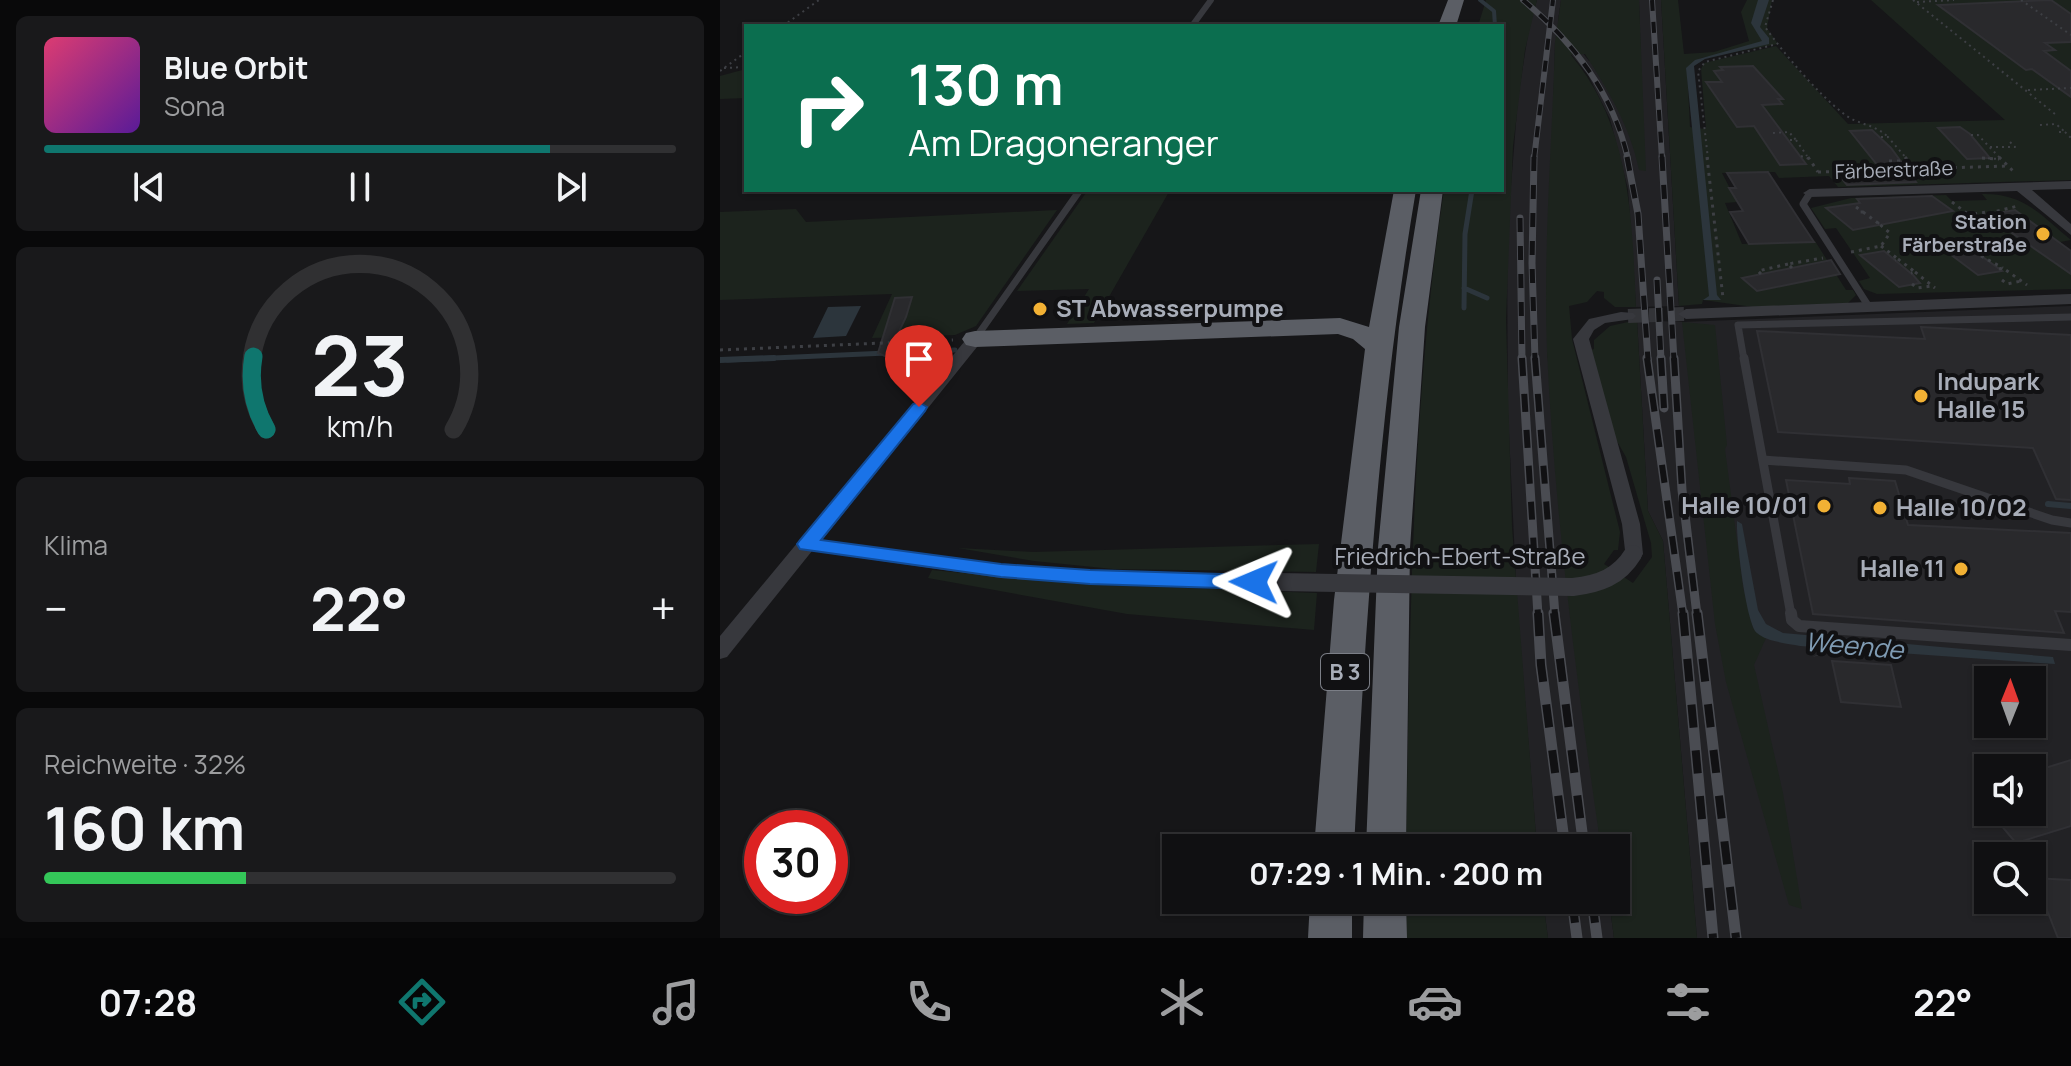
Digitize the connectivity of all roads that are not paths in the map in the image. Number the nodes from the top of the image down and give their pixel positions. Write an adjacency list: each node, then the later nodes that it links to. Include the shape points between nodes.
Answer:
1 (1211, 0): 3 (lane)
2 (1456, 1): 4 (highway)
3 (1193, 24)
4 (1448, 24)
5 (2071, 185): 6 (street, Färberstraße)
6 (2020, 187): 10 (street, Färberstraße); 11 (street)
7 (1079, 192): 17 (lane)
8 (1405, 192): 18 (highway, B 3)
9 (1432, 192): 25 (highway, B 3, via 1412,327 1394,548)
10 (1810, 193): 13 (lane, Färberstraße, via 1803,204)
11 (2071, 231)
12 (2071, 299): 13 (street)
13 (1869, 307): 14 (street)
14 (1686, 314)
15 (1628, 316): 21 (street, Friedrich-Ebert-Straße, bridge, via 1595,321 1581,339 1631,524 1633,554 1616,575 1597,584 1278,582 1030,573)
16 (2071, 317): 19 (lane, via 1738,325)
17 (975, 339): 18 (highway, via 1340,326); 21 (street)
18 (1378, 346): 24 (highway, B 3, via 1349,611)
19 (1763, 460): 20 (lane, via 1906,470); 22 (lane, via 1790,612 1799,626)
20 (2071, 523)
21 (807, 544): 23 (street)
22 (2071, 645)
23 (720, 651)
24 (1335, 834)
25 (1386, 834)
26 (1331, 914): 28 (highway)
27 (1385, 914): 29 (highway)
28 (1330, 938)
29 (1385, 938)

